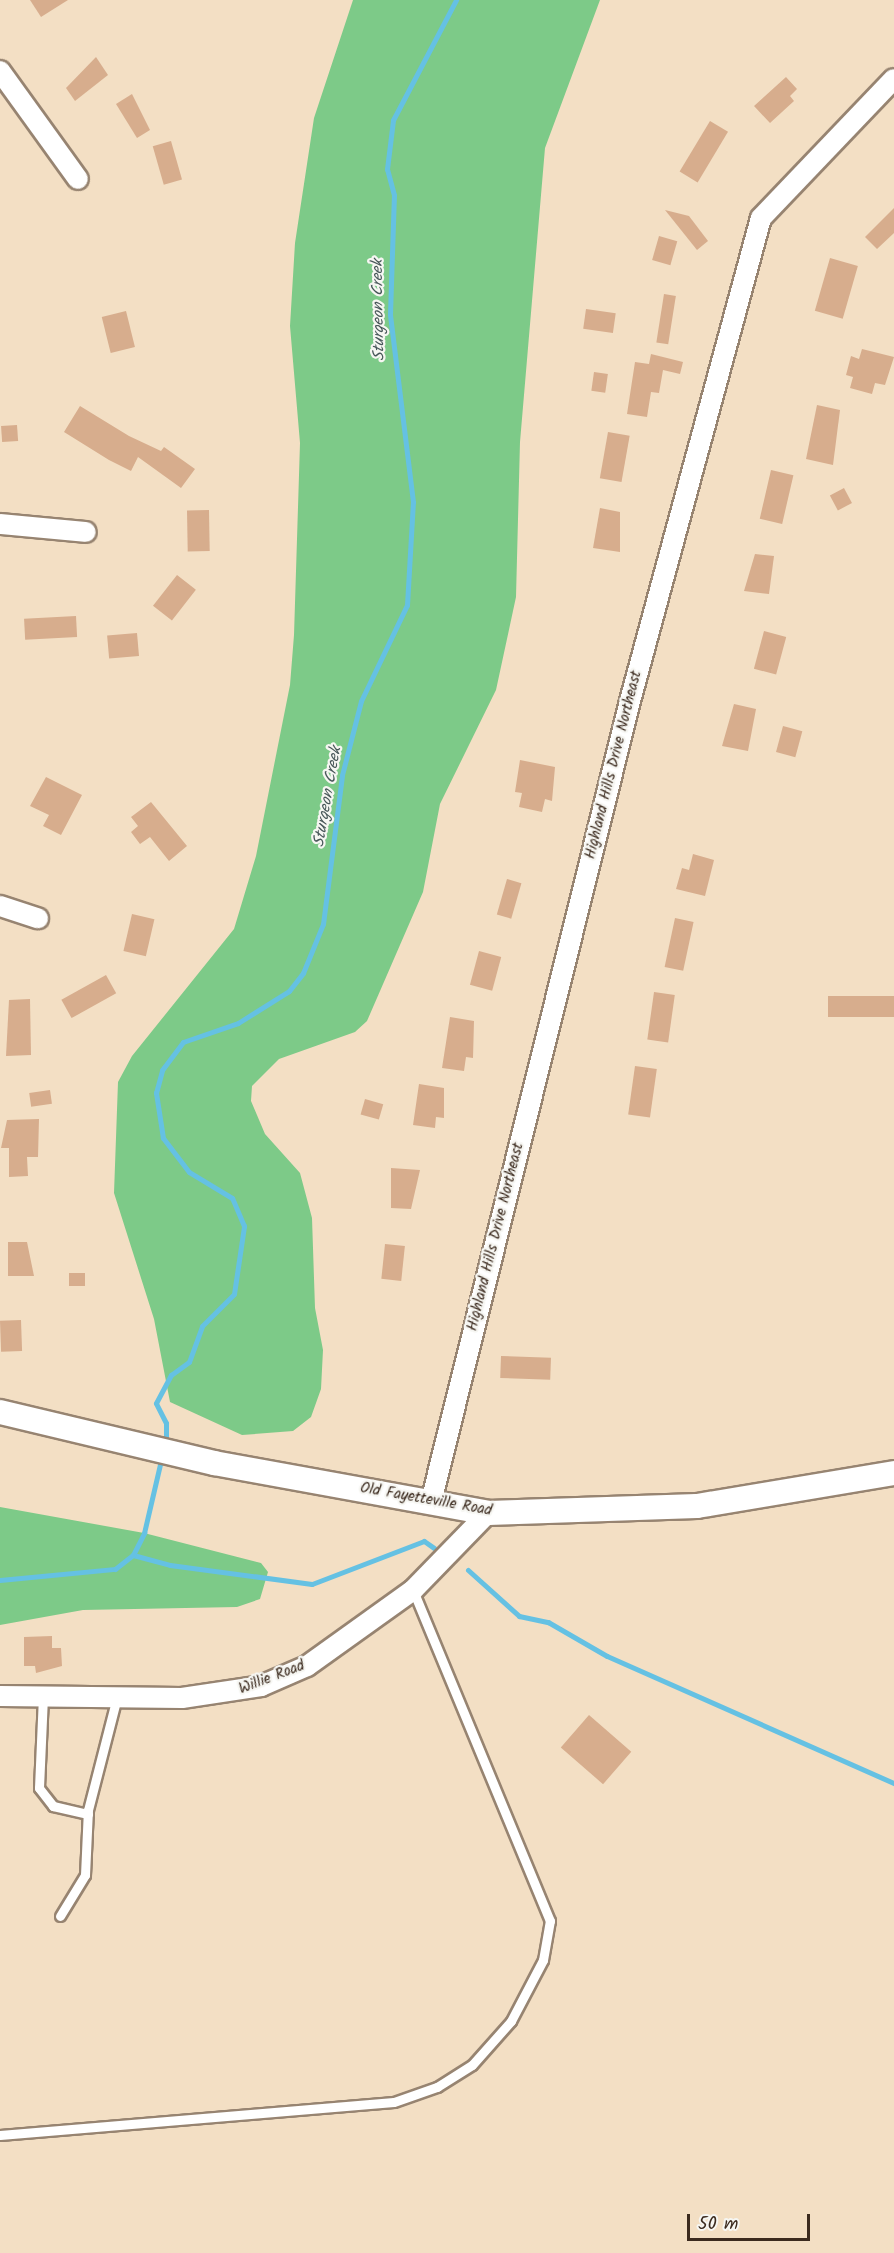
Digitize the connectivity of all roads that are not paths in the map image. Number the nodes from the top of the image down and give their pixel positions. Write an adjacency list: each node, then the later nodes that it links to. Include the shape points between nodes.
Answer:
1 (0, 71): 3 (street)
2 (894, 79): 10 (street, Highland Hills Drive Northeast, via 761,218 625,723)
3 (78, 179)
4 (0, 524): 5 (street)
5 (86, 532)
6 (0, 906): 7 (street)
7 (38, 918)
8 (0, 1412): 10 (street, Old Fayetteville Road, via 214,1462)
9 (894, 1473): 11 (street, Old Fayetteville Road, via 697,1506)
10 (431, 1502): 11 (street, Old Fayetteville Road)
11 (488, 1513): 12 (street, Willie Road)
12 (413, 1590): 15 (street, Willie Road, via 307,1666 261,1686 225,1695); 18 (lane, via 550,1921 543,1960 512,2021 472,2065 436,2087 394,2102)
13 (0, 1696): 14 (street, Willie Road)
14 (43, 1696): 15 (street, Willie Road); 16 (lane, via 39,1788 53,1806)
15 (117, 1697): 16 (lane)
16 (88, 1814): 17 (lane, via 85,1875)
17 (60, 1916)
18 (0, 2135)

